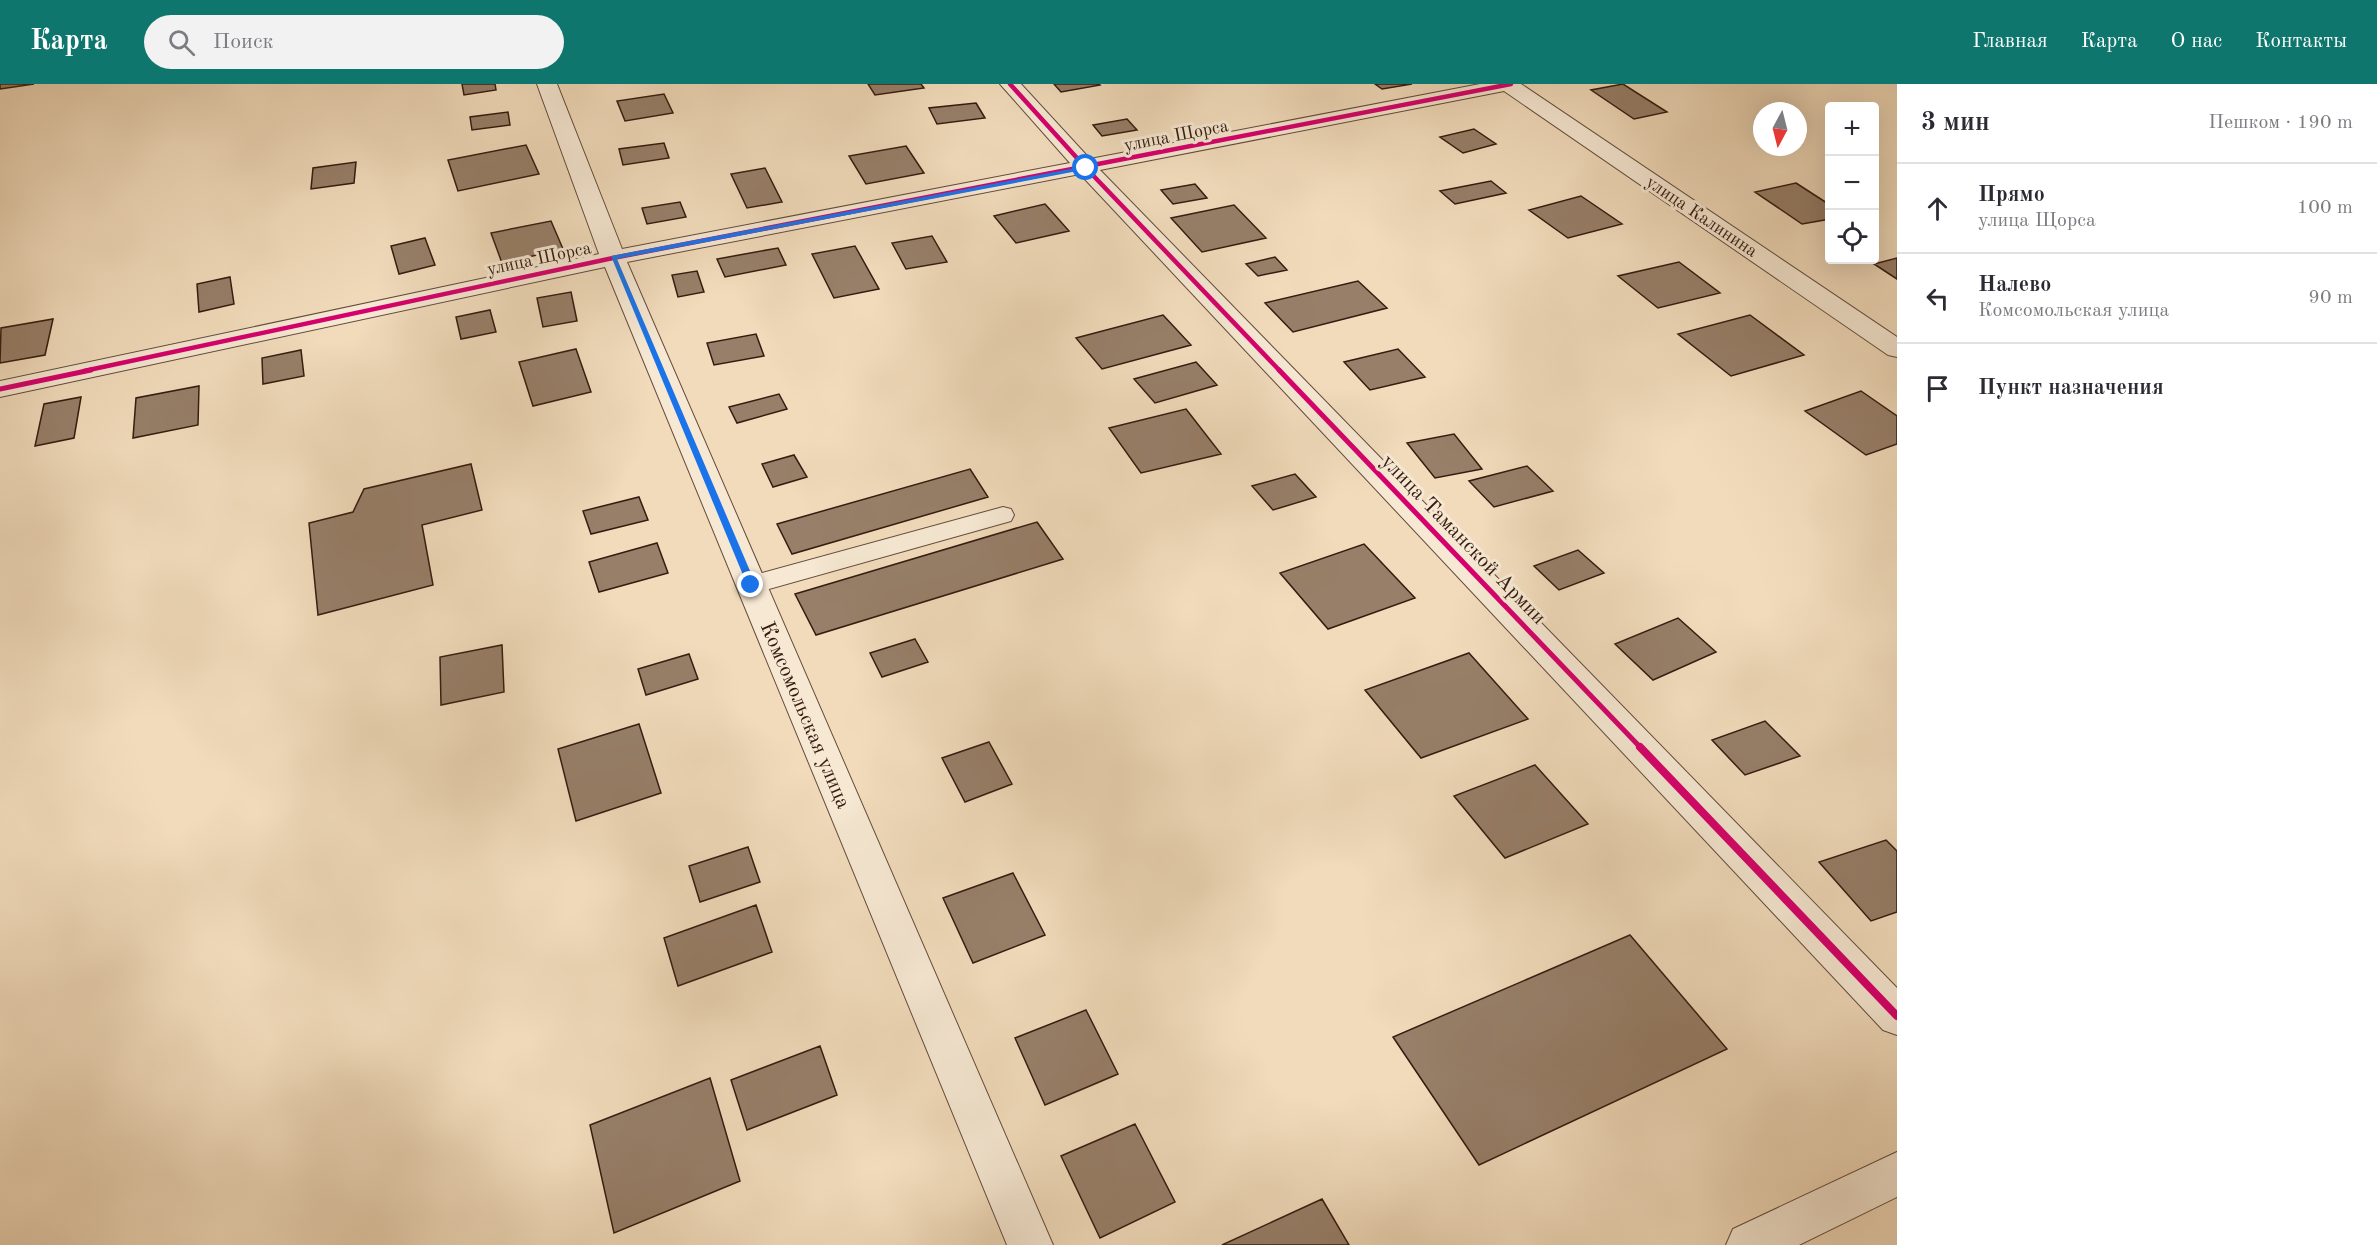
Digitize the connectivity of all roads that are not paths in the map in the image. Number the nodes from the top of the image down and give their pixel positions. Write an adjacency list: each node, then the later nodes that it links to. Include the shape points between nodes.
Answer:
1 (547, 84): 5 (street, Комсомольская улица)
2 (1010, 84): 4 (street, улица Таманской Армии)
3 (1508, 84): 4 (street, улица Щорса); 6 (street, улица Калинина)
4 (1086, 168): 5 (street, улица Щорса); 10 (street, улица Таманской Армии)
5 (613, 258): 7 (street, улица Щорса); 9 (street, Комсомольская улица)
6 (1897, 349)
7 (0, 389)
8 (1003, 515): 9 (lane)
9 (751, 585): 12 (street, Комсомольская улица)
10 (1897, 1016)
11 (1897, 1174): 13 (street)
12 (1029, 1245)
13 (1749, 1245)

